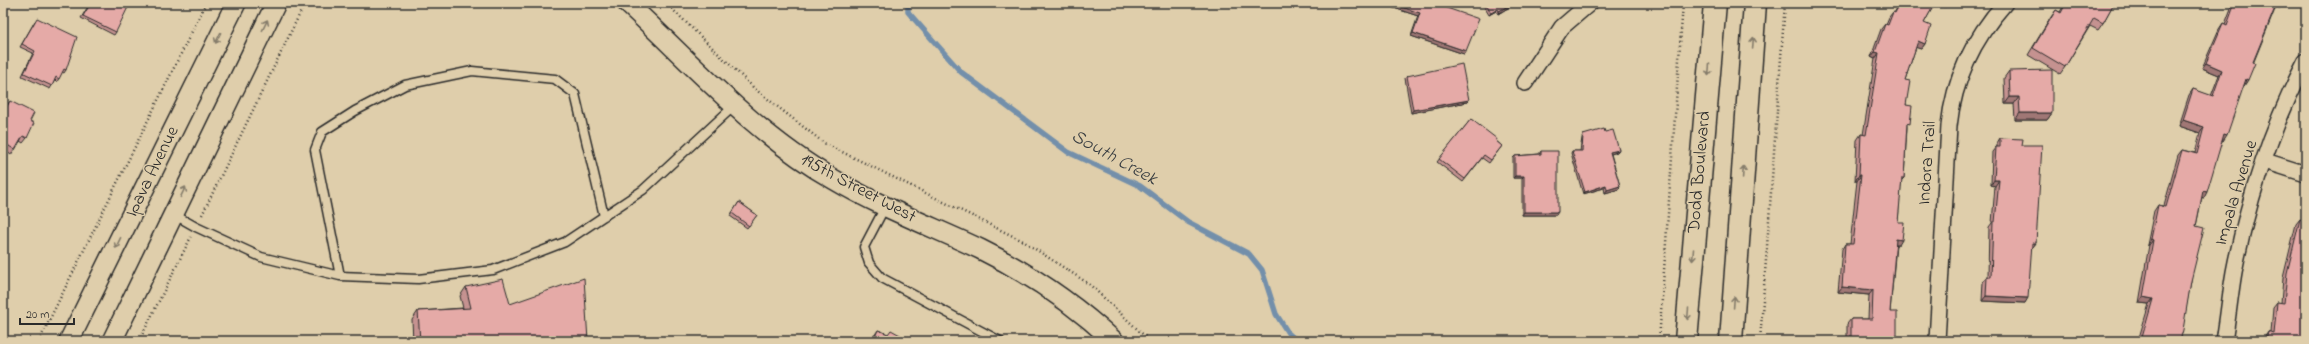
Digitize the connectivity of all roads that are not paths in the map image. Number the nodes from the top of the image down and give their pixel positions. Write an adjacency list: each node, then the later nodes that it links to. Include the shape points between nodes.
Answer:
1 (236, 3): 18 (street, Ipava Avenue, one-way to 18)
2 (276, 3): 14 (street, Ipava Avenue, one-way to 2)
3 (627, 3): 10 (street, 195th Street West)
4 (1590, 3): 9 (street, via 1562,27)
5 (1715, 3): 21 (main road, Dodd Boulevard, one-way to 21)
6 (1755, 3): 22 (main road, one-way to 6)
7 (2005, 3): 23 (street, Indora Trail, via 1986,26 1970,52 1953,99 1949,126)
8 (2306, 61): 11 (street, Impala Avenue, via 2288,98)
9 (1525, 83)
10 (734, 106): 13 (street, 195th Street West, via 798,158 833,180); 15 (lane, via 643,190)
11 (2265, 161): 12 (street); 24 (street, Impala Avenue, via 2240,244)
12 (2306, 174)
13 (886, 206): 17 (street, 195th Street West, via 1004,262 1056,293 1084,313); 20 (lane, via 864,247 869,263 882,278)
14 (173, 214): 16 (lane, via 261,257); 19 (street, Ipava Avenue)
15 (604, 216): 16 (lane, via 565,242 493,270 418,279); 16 (lane, via 575,94 555,80 472,71 405,85 355,111 322,132 315,150)
16 (340, 276)
17 (1105, 338)
18 (69, 341)
19 (112, 341)
20 (1000, 341)
21 (1686, 341)
22 (1732, 341)
23 (1937, 341)
24 (2224, 341)

